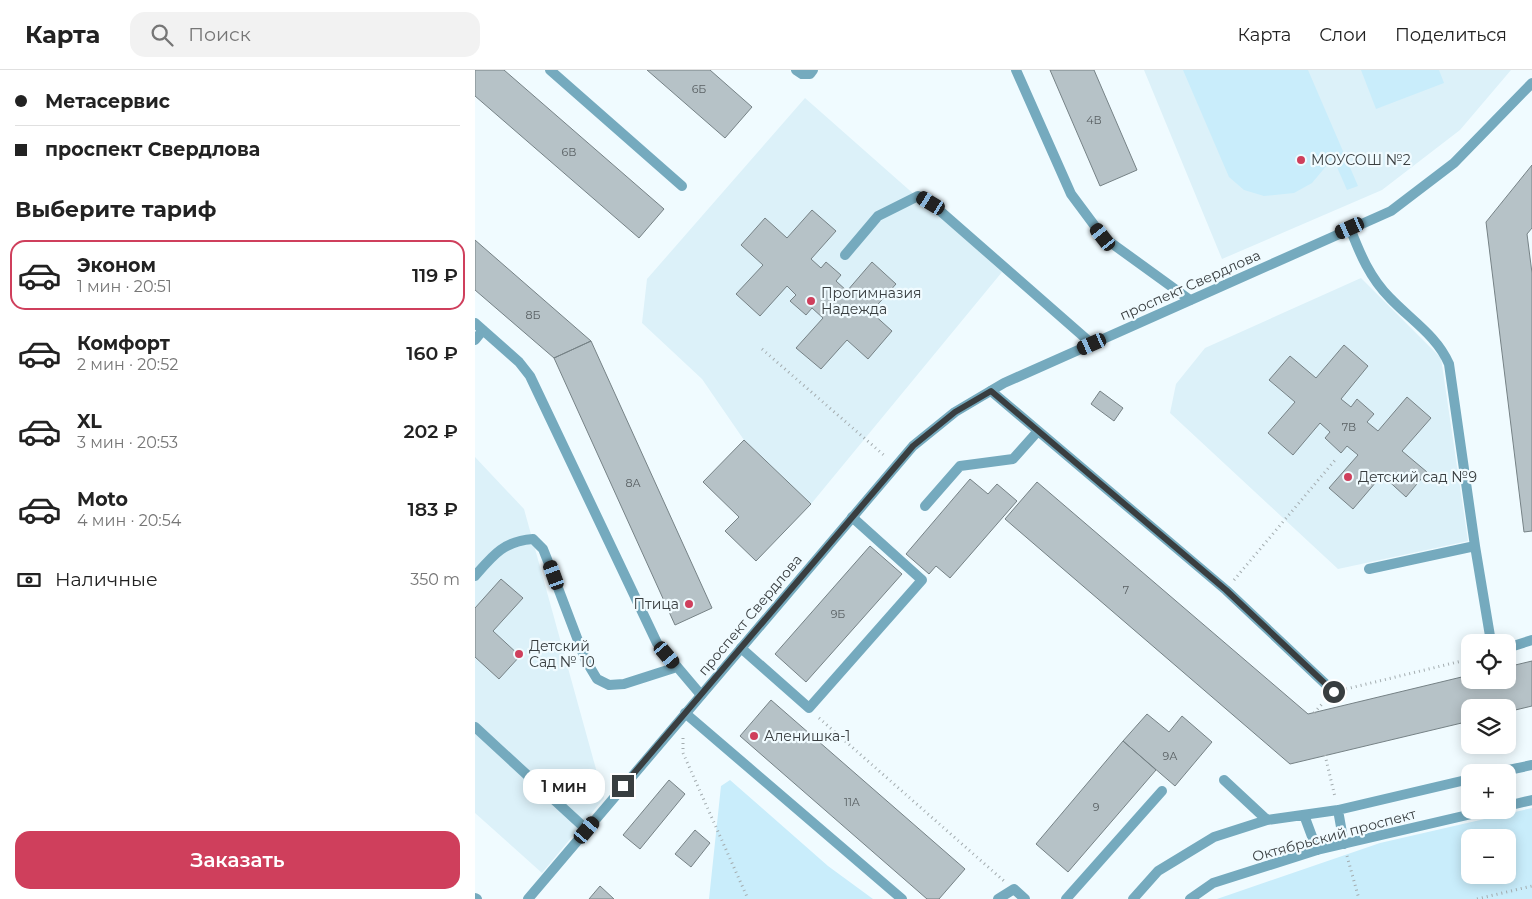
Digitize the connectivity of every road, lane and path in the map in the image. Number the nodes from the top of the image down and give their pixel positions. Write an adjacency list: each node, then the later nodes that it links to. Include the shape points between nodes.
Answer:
1 (550, 70): 6 (street)
2 (797, 70): 3 (street, via 802,74 810,74)
3 (813, 70)
4 (1017, 70): 9 (street, via 1071,194 1103,237)
5 (1532, 83): 7 (street, проспект Свердлова, via 1454,163 1391,211)
6 (682, 186)
7 (1350, 228): 9 (street, проспект Свердлова); 21 (street, via 1372,278 1444,351 1449,364)
8 (845, 255): 13 (street, via 878,216 918,196 931,203)
9 (1191, 300): 13 (street, проспект Свердлова)
10 (475, 322): 11 (street)
11 (483, 330): 12 (street); 30 (street, via 531,376 657,643)
12 (475, 340)
13 (1092, 344): 15 (street, проспект Свердлова)
14 (762, 348): 18 (path)
15 (991, 391): 16 (street); 18 (street, проспект Свердлова, via 955,412 913,446)
16 (1038, 431): 19 (street, via 1013,459 960,466); 24 (street)
17 (1336, 459): 24 (path)
18 (896, 466): 20 (street, проспект Свердлова)
19 (925, 506)
20 (852, 516): 28 (street, проспект Свердлова); 33 (street, via 922,580)
21 (1475, 546): 22 (street); 25 (street)
22 (1369, 569)
23 (475, 576): 30 (street, via 496,553 514,540 533,539 543,549 585,659 597,679 609,685 624,684)
24 (1226, 590): 31 (street)
25 (1490, 634)
26 (1532, 640): 27 (street)
27 (1516, 645)
28 (741, 648): 32 (street, проспект Свердлова); 33 (street)
29 (1461, 661): 31 (path)
30 (677, 667): 32 (street)
31 (1334, 692): 34 (path)
32 (701, 695): 35 (street, проспект Свердлова)
33 (809, 708): 53 (path)
34 (1314, 712)
35 (685, 713): 49 (street, проспект Свердлова); 55 (path, via 683,753); 56 (street)
36 (475, 727): 49 (street)
37 (1325, 755): 45 (path)
38 (1532, 765): 39 (street)
39 (1516, 768)
40 (1224, 780): 48 (street)
41 (1461, 782): 45 (street)
42 (1162, 791): 59 (street)
43 (1532, 800): 44 (street)
44 (1516, 804)
45 (1338, 810): 46 (street); 50 (street)
46 (1304, 815): 48 (street); 51 (street)
47 (1461, 817): 50 (street, Октябрьский проспект)
48 (1267, 820): 60 (street, via 1214,838 1158,871)
49 (587, 830): 54 (street, проспект Свердлова)
50 (1344, 844): 51 (street, Октябрьский проспект); 62 (path)
51 (1317, 850): 61 (street, Октябрьский проспект, via 1213,883)
52 (1532, 886): 63 (path)
53 (1014, 890): 57 (street); 58 (street)
54 (528, 899)
55 (748, 899)
56 (902, 899)
57 (997, 899)
58 (1025, 899)
59 (1066, 899)
60 (1133, 899)
61 (1190, 899)
62 (1359, 899)
63 (1477, 899)

